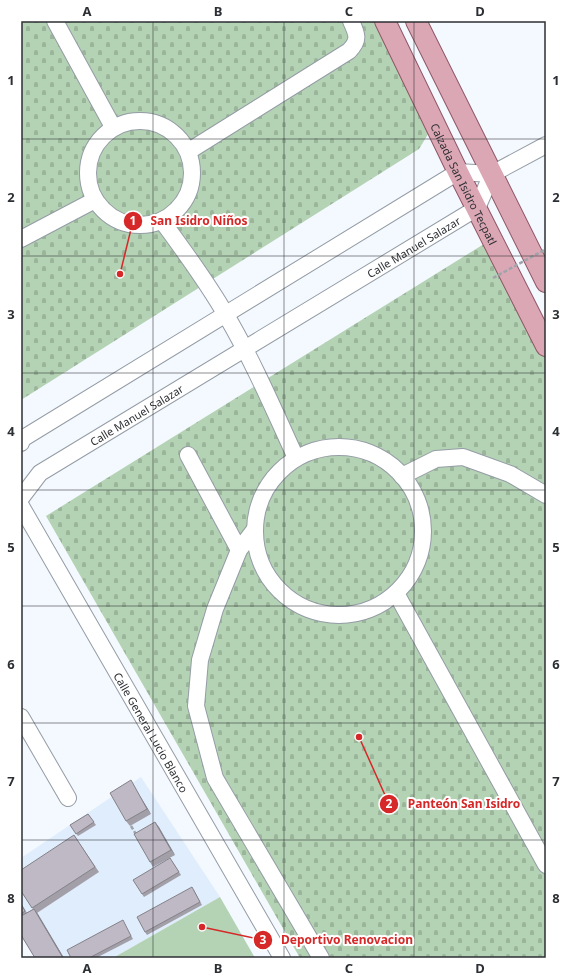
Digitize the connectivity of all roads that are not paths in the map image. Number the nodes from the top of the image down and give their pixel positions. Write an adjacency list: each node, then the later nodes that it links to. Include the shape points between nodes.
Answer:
1 (55, 21): 5 (street)
2 (351, 21): 7 (street, via 357,38 349,51)
3 (385, 21): 8 (main road, Calzada San Isidro Tecpatl)
4 (418, 22): 9 (main road)
5 (113, 127): 7 (street, via 129,121 147,120 164,125 178,136); 10 (street, via 100,138 91,152 89,184)
6 (546, 145): 9 (street)
7 (189, 151): 12 (street, via 193,170 191,188 183,205)
8 (458, 172): 9 (street); 11 (main road, Calzada San Isidro Tecpatl); 15 (street)
9 (492, 174): 11 (street); 14 (main road)
10 (95, 200): 12 (street, via 120,222 136,226); 13 (street)
11 (477, 208): 16 (main road, Calzada San Isidro Tecpatl); 17 (street, Calle Manuel Salazar)
12 (162, 221): 15 (street)
13 (21, 239)
14 (546, 282)
15 (226, 315): 17 (street); 18 (street, via 22,439)
16 (546, 346)
17 (244, 349): 20 (street); 23 (street, Calle Manuel Salazar, via 40,473)
18 (21, 443)
19 (188, 455): 26 (street)
20 (296, 458): 21 (street, via 323,448 352,447 377,456); 25 (street, via 274,476 260,501)
21 (402, 476): 22 (street, via 436,458 464,457 510,474); 27 (street, via 415,494 423,520 422,547 413,572)
22 (546, 495)
23 (21, 498)
24 (21, 506): 31 (street, Calle General Lucio Blanco)
25 (255, 529): 26 (street); 27 (street, via 259,557 273,583 294,602 321,613 348,615 374,608)
26 (239, 550): 32 (street, via 215,610 200,660 196,706 214,778)
27 (396, 593): 30 (street)
28 (21, 717): 29 (street)
29 (68, 798)
30 (546, 865)
31 (282, 958)
32 (321, 958)

